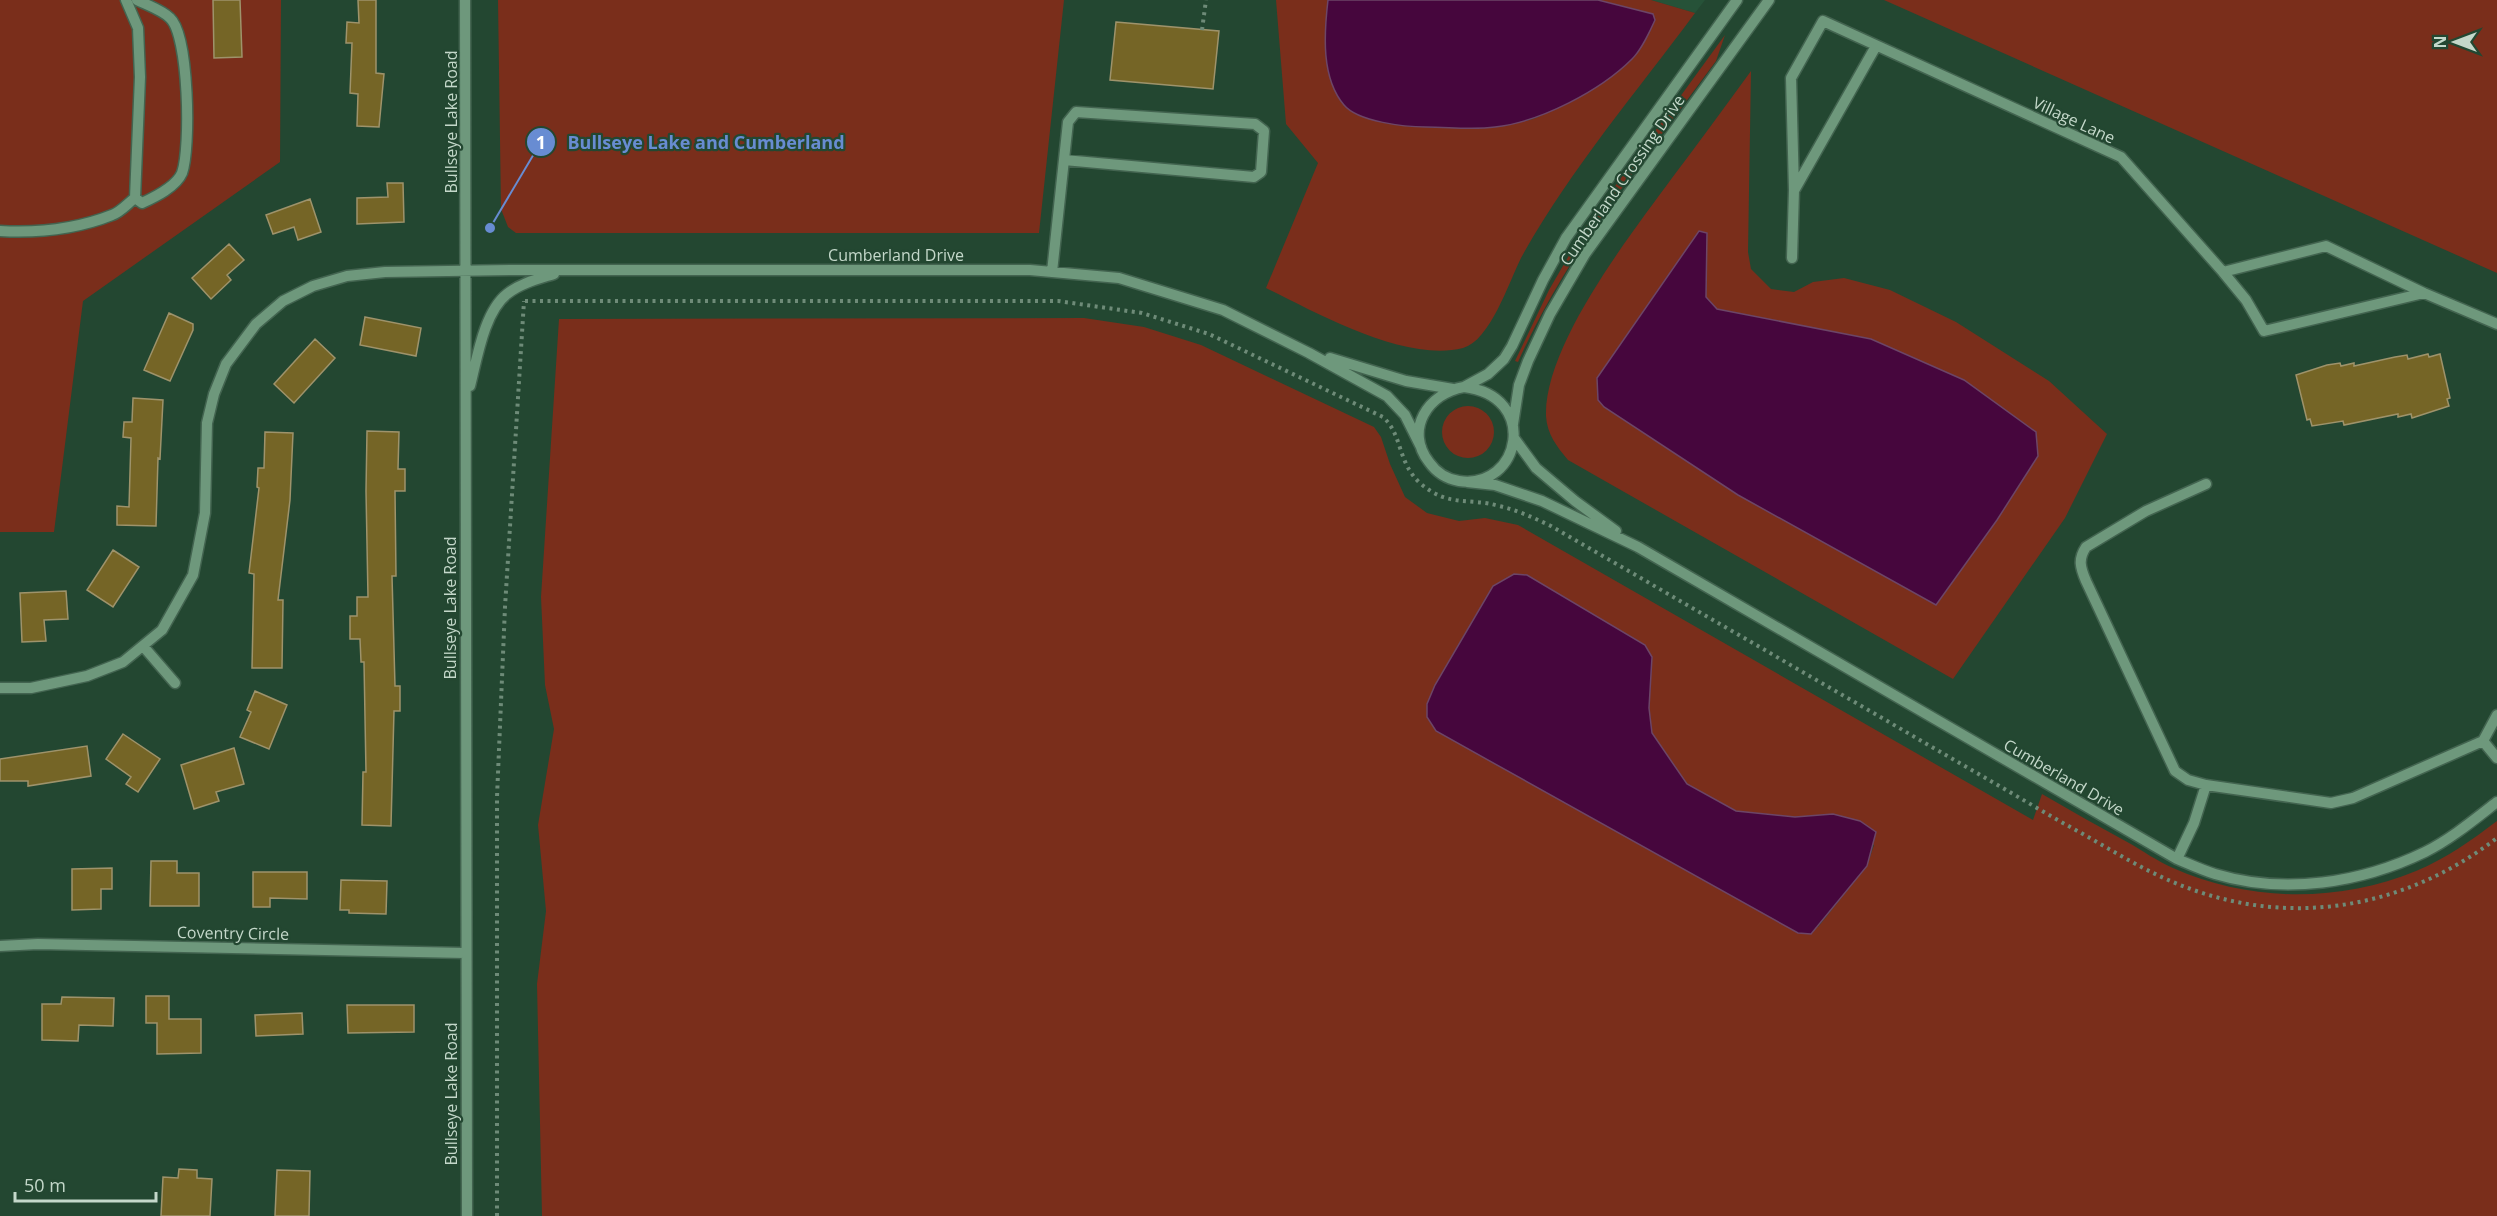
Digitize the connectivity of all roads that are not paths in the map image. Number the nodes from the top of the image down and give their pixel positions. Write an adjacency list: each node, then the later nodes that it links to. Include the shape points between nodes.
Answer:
1 (126, 0): 9 (street, via 138,28)
2 (137, 0): 9 (street, via 170,18 183,44 186,137 181,174 156,197 142,203)
3 (465, 0): 13 (street, Bullseye Lake Road)
4 (1737, 0): 19 (street, Cumberland Crossing Drive, via 1566,238 1504,359 1488,374)
5 (1769, 0): 21 (street, Cumberland Crossing Drive, via 1585,254 1528,361 1519,385)
6 (1876, 46): 8 (street, Village Lane); 8 (street, Village Lane, via 1823,21 1791,78); 15 (street, Village Lane, via 2121,157)
7 (1064, 160): 7 (street, via 1254,177 1261,171 1264,131 1255,124 1076,112 1068,122); 14 (street)
8 (1794, 190): 11 (street, Village Lane)
9 (135, 198): 10 (street, via 115,214 79,225 29,233)
10 (0, 231)
11 (1792, 258)
12 (564, 270): 13 (street, Cumberland Drive); 14 (street, Cumberland Drive); 20 (street, via 522,284 501,300 488,321)
13 (467, 271): 20 (street, Bullseye Lake Road); 27 (street, Cumberland Drive, via 363,273 329,280 283,302 243,338 226,364 209,408 205,513 193,574 162,630)
14 (1052, 272): 18 (street, Cumberland Drive, via 1119,278 1223,310)
15 (2223, 272): 16 (street, via 2326,246); 16 (street, Village Lane, via 2264,331)
16 (2424, 293): 17 (street)
17 (2497, 324)
18 (1310, 352): 19 (street, Cumberland Drive, via 1406,381); 23 (street, Cumberland Drive, via 1387,396 1405,415)
19 (1459, 388): 21 (street, via 1492,394 1509,413); 23 (street, via 1441,395 1422,413)
20 (466, 404): 37 (street, Bullseye Lake Road)
21 (1513, 424): 22 (street)
22 (1514, 438): 24 (street, via 1508,456 1496,472); 26 (street, Cumberland Drive, via 1536,468)
23 (1421, 447): 24 (street, via 1438,472)
24 (1467, 482): 26 (street, Cumberland Drive, via 1496,485 1542,501)
25 (2206, 484): 33 (street, via 2146,511 2086,547 2080,556 2080,567 2175,771)
26 (1638, 547): 35 (street, Cumberland Drive)
27 (143, 646): 28 (street); 29 (street, Cumberland Drive, via 123,662 87,676 31,688)
28 (175, 683)
29 (0, 688)
30 (2497, 715): 31 (street)
31 (2483, 741): 32 (street); 33 (street, via 2353,798 2331,803)
32 (2497, 758)
33 (2206, 785): 35 (street)
34 (2497, 802): 35 (street, Cumberland Drive, via 2427,851 2380,871 2343,880 2260,883 2216,874)
35 (2177, 859)
36 (0, 946): 37 (street, Coventry Circle)
37 (465, 953): 38 (street, Bullseye Lake Road)
38 (467, 1216)

